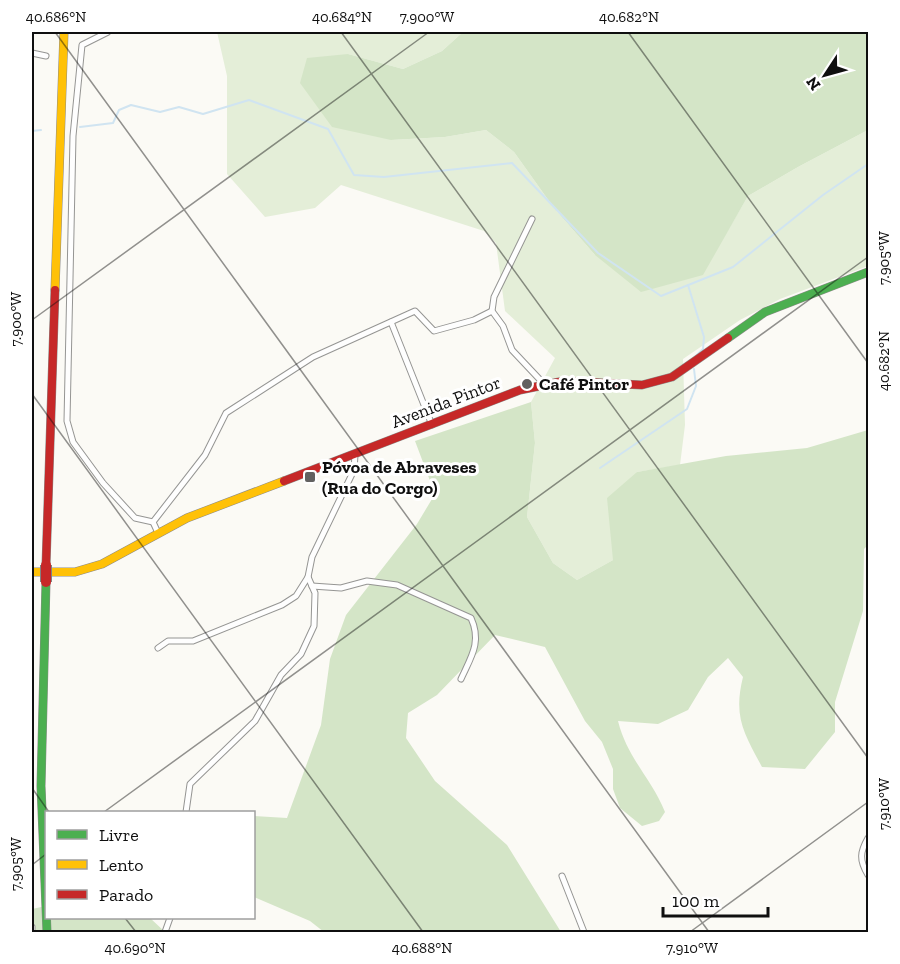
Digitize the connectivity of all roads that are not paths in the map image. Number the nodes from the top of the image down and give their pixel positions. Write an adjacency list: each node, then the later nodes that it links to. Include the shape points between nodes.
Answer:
1 (64, 32): 21 (main road, bridge, via 46,565 42,786)
2 (108, 32): 12 (street, via 82,45 73,136 67,421 72,442 103,483 135,518)
3 (32, 53): 4 (street)
4 (46, 56)
5 (532, 219): 7 (street, via 494,297)
6 (868, 272): 9 (main road, Avenida Pintor, via 765,312 672,377 642,385 575,381)
7 (492, 311): 8 (street, via 434,331 415,311); 9 (street, via 512,350)
8 (391, 322): 10 (street); 12 (street, via 313,357 226,413 205,455)
9 (544, 384): 10 (main road, Avenida Pintor)
10 (432, 425): 11 (main road, Avenida Pintor)
11 (355, 455): 13 (main road, Avenida Pintor, via 187,518); 15 (street, via 354,470 312,557)
12 (153, 522): 13 (street)
13 (158, 533): 14 (main road, Avenida Pintor, via 102,564 75,573)
14 (32, 572)
15 (308, 577): 16 (street); 17 (street, via 296,596 282,605 193,641 168,641)
16 (312, 586): 18 (street, via 341,588 367,581 396,585 471,618 477,631 477,645); 19 (street, via 314,626 301,654 281,675 255,722 190,784)
17 (158, 648)
18 (461, 679)
19 (186, 811)
20 (868, 838): 22 (street, via 861,851 861,864)
21 (45, 874)
22 (868, 875)
23 (562, 876): 26 (street)
24 (32, 927): 25 (street)
25 (32, 933)
26 (584, 933)

